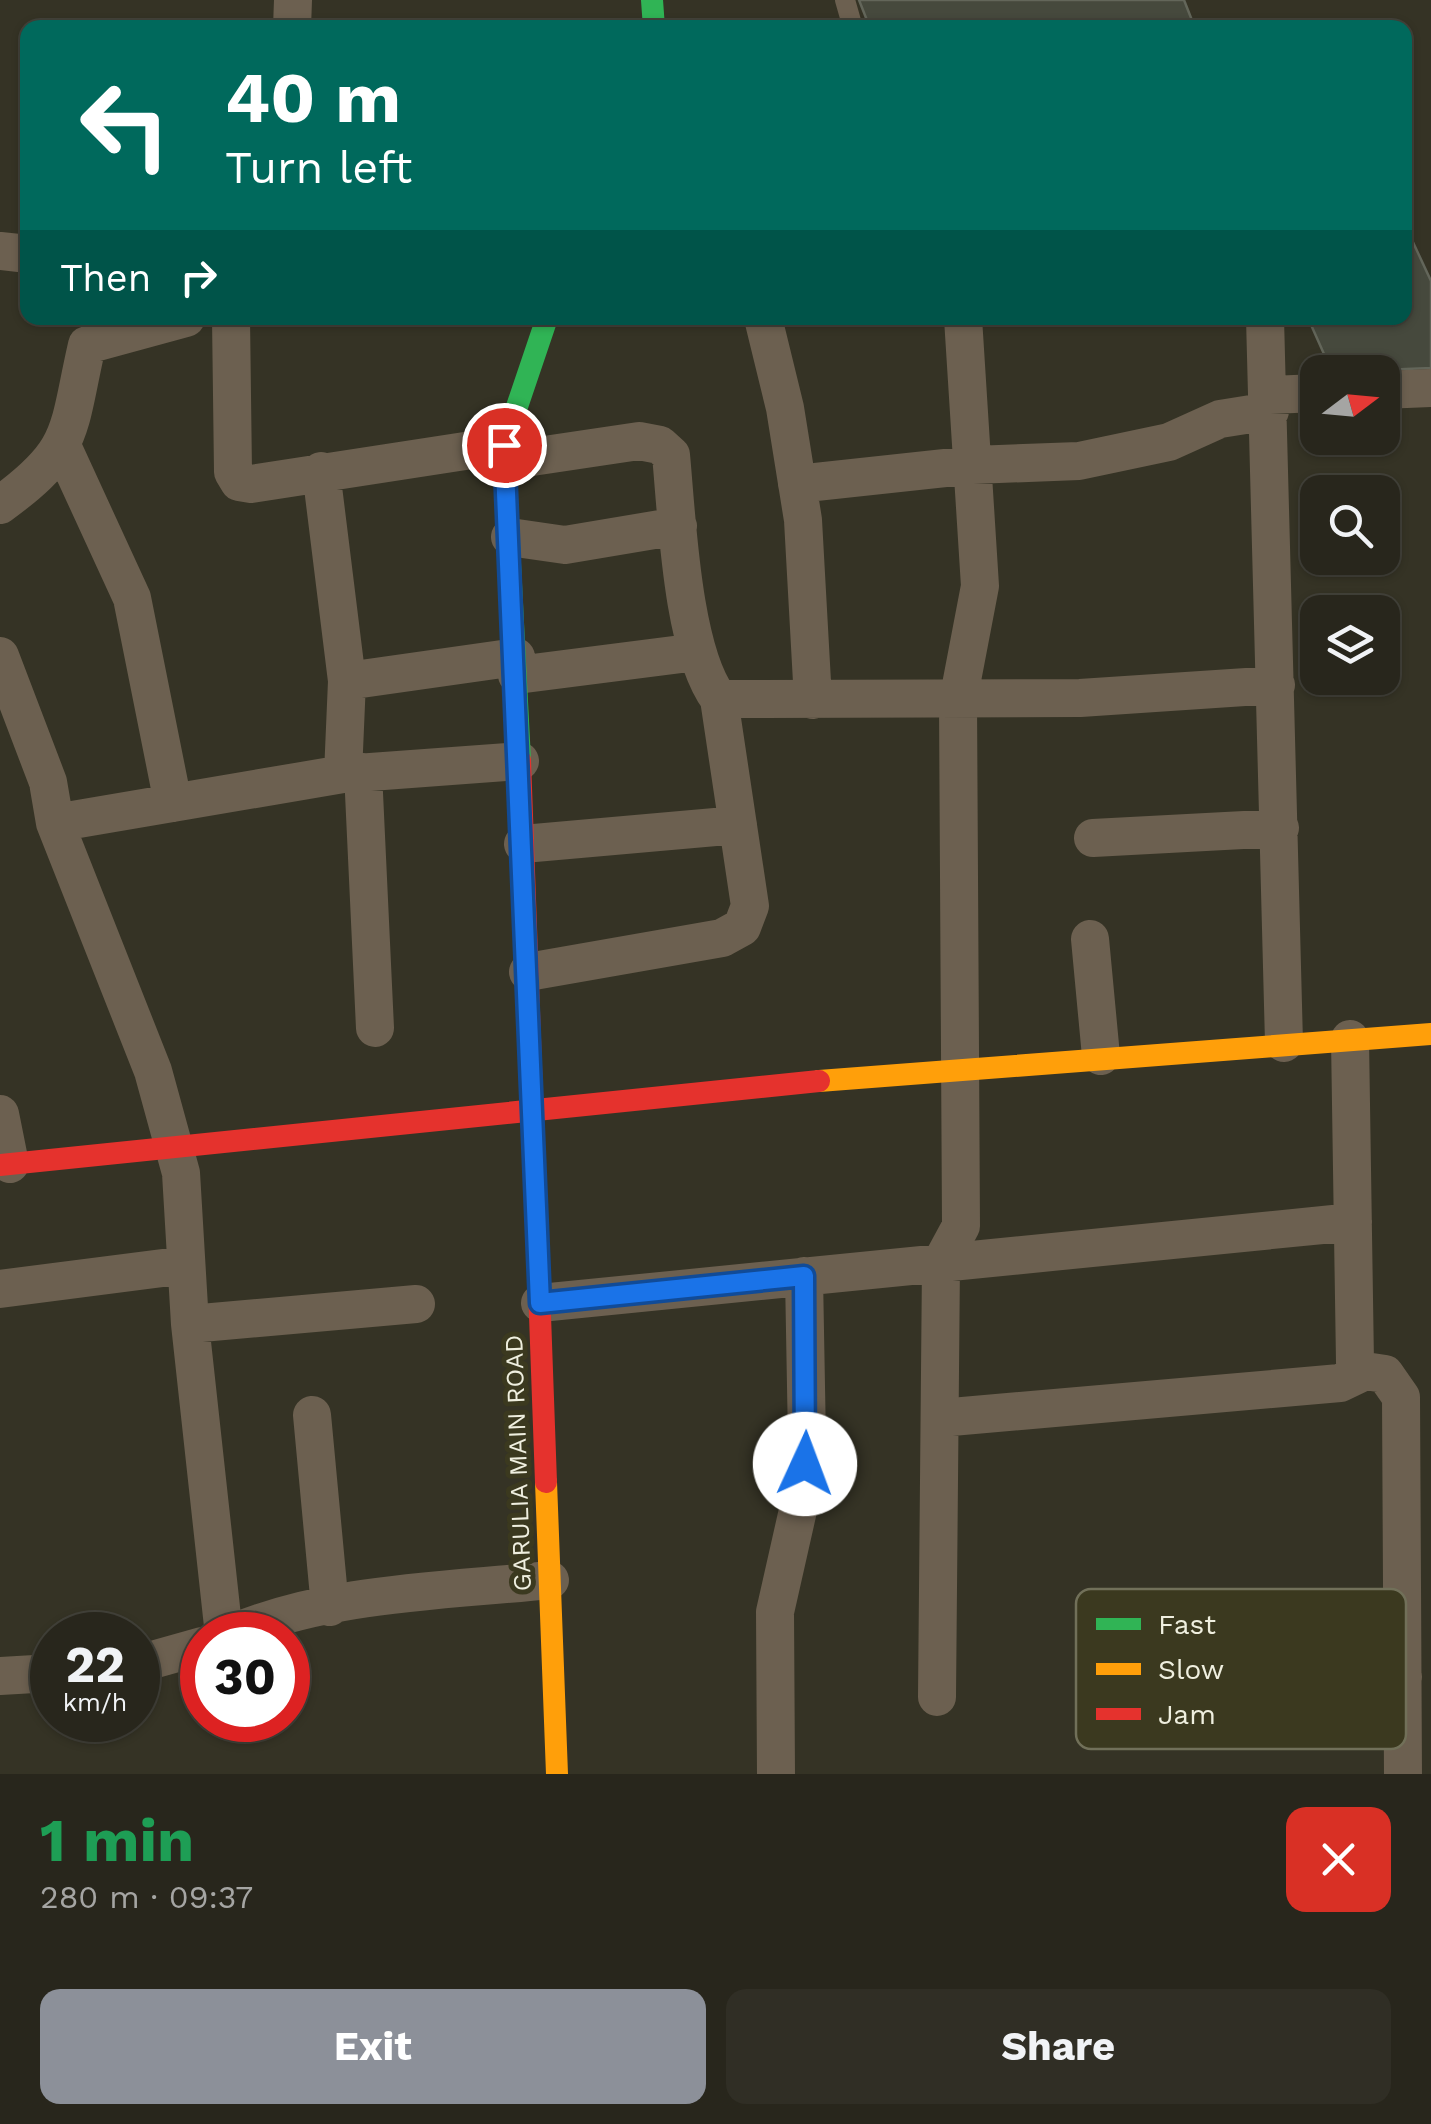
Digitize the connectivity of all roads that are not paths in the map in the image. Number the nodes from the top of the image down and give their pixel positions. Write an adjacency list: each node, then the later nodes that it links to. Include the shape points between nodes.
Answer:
1 (129, 325): 7 (street)
2 (230, 325): 15 (street, via 238,482)
3 (544, 325): 13 (street, GARULIA MAIN ROAD)
4 (765, 325): 16 (street)
5 (964, 325): 14 (street)
6 (1264, 325): 11 (street)
7 (80, 331): 12 (street)
8 (1431, 388): 9 (street)
9 (1400, 389)
10 (1300, 397): 11 (street)
11 (1270, 403): 14 (street, via 1169,442 1092,458); 24 (street)
12 (64, 448): 17 (street); 30 (street, via 132,598)
13 (504, 453): 15 (street); 18 (street, via 639,440 660,445 671,456); 19 (street, GARULIA MAIN ROAD)
14 (973, 465): 16 (street); 27 (street, via 980,586)
15 (321, 472): 23 (street)
16 (797, 484): 26 (street)
17 (0, 505)
18 (678, 526): 19 (street, via 566,546); 20 (street)
19 (510, 537): 22 (street, GARULIA MAIN ROAD)
20 (697, 652): 22 (street); 25 (street)
21 (0, 656): 31 (street, via 48,782)
22 (516, 666): 23 (street); 28 (street, GARULIA MAIN ROAD)
23 (347, 680): 29 (street)
24 (1276, 686): 27 (street); 33 (street)
25 (719, 699): 26 (street); 32 (street)
26 (813, 700): 27 (street)
27 (958, 701): 43 (street)
28 (520, 761): 29 (street); 35 (street, GARULIA MAIN ROAD)
29 (353, 773): 30 (street); 38 (street)
30 (174, 803): 31 (street)
31 (56, 824): 46 (street, via 153,1072)
32 (738, 826): 35 (street); 37 (street, via 750,906 742,927 722,938)
33 (1280, 828): 34 (street); 41 (street)
34 (1094, 838)
35 (523, 844): 37 (street, GARULIA MAIN ROAD)
36 (1090, 939): 42 (street)
37 (528, 972): 44 (street, GARULIA MAIN ROAD)
38 (375, 1028)
39 (1431, 1034): 40 (street)
40 (1350, 1038): 41 (street); 48 (street)
41 (1284, 1043): 42 (street)
42 (1101, 1056): 43 (street)
43 (962, 1070): 44 (street); 49 (street, via 960,1226)
44 (533, 1111): 46 (street); 53 (street, GARULIA MAIN ROAD)
45 (0, 1114): 47 (street)
46 (173, 1148): 47 (street); 50 (street)
47 (5, 1165)
48 (1353, 1222): 49 (street); 56 (street, via 1355,1363)
49 (941, 1263): 51 (street); 58 (street)
50 (186, 1264): 52 (street); 55 (street)
51 (804, 1276): 53 (street); 68 (street, via 807,1441 804,1488 775,1612)
52 (0, 1289)
53 (540, 1303): 59 (street, GARULIA MAIN ROAD)
54 (416, 1304): 55 (street)
55 (190, 1324): 62 (street)
56 (1365, 1372): 58 (street, via 1340,1383); 60 (street, via 1385,1374 1401,1396)
57 (312, 1415): 61 (street)
58 (940, 1418): 66 (street)
59 (550, 1580): 61 (street); 67 (street, GARULIA MAIN ROAD)
60 (1402, 1589)
61 (330, 1607): 63 (street)
62 (223, 1612)
63 (307, 1612)
64 (30, 1674): 65 (street)
65 (0, 1676)
66 (937, 1697)
67 (557, 1774)
68 (776, 1774)

